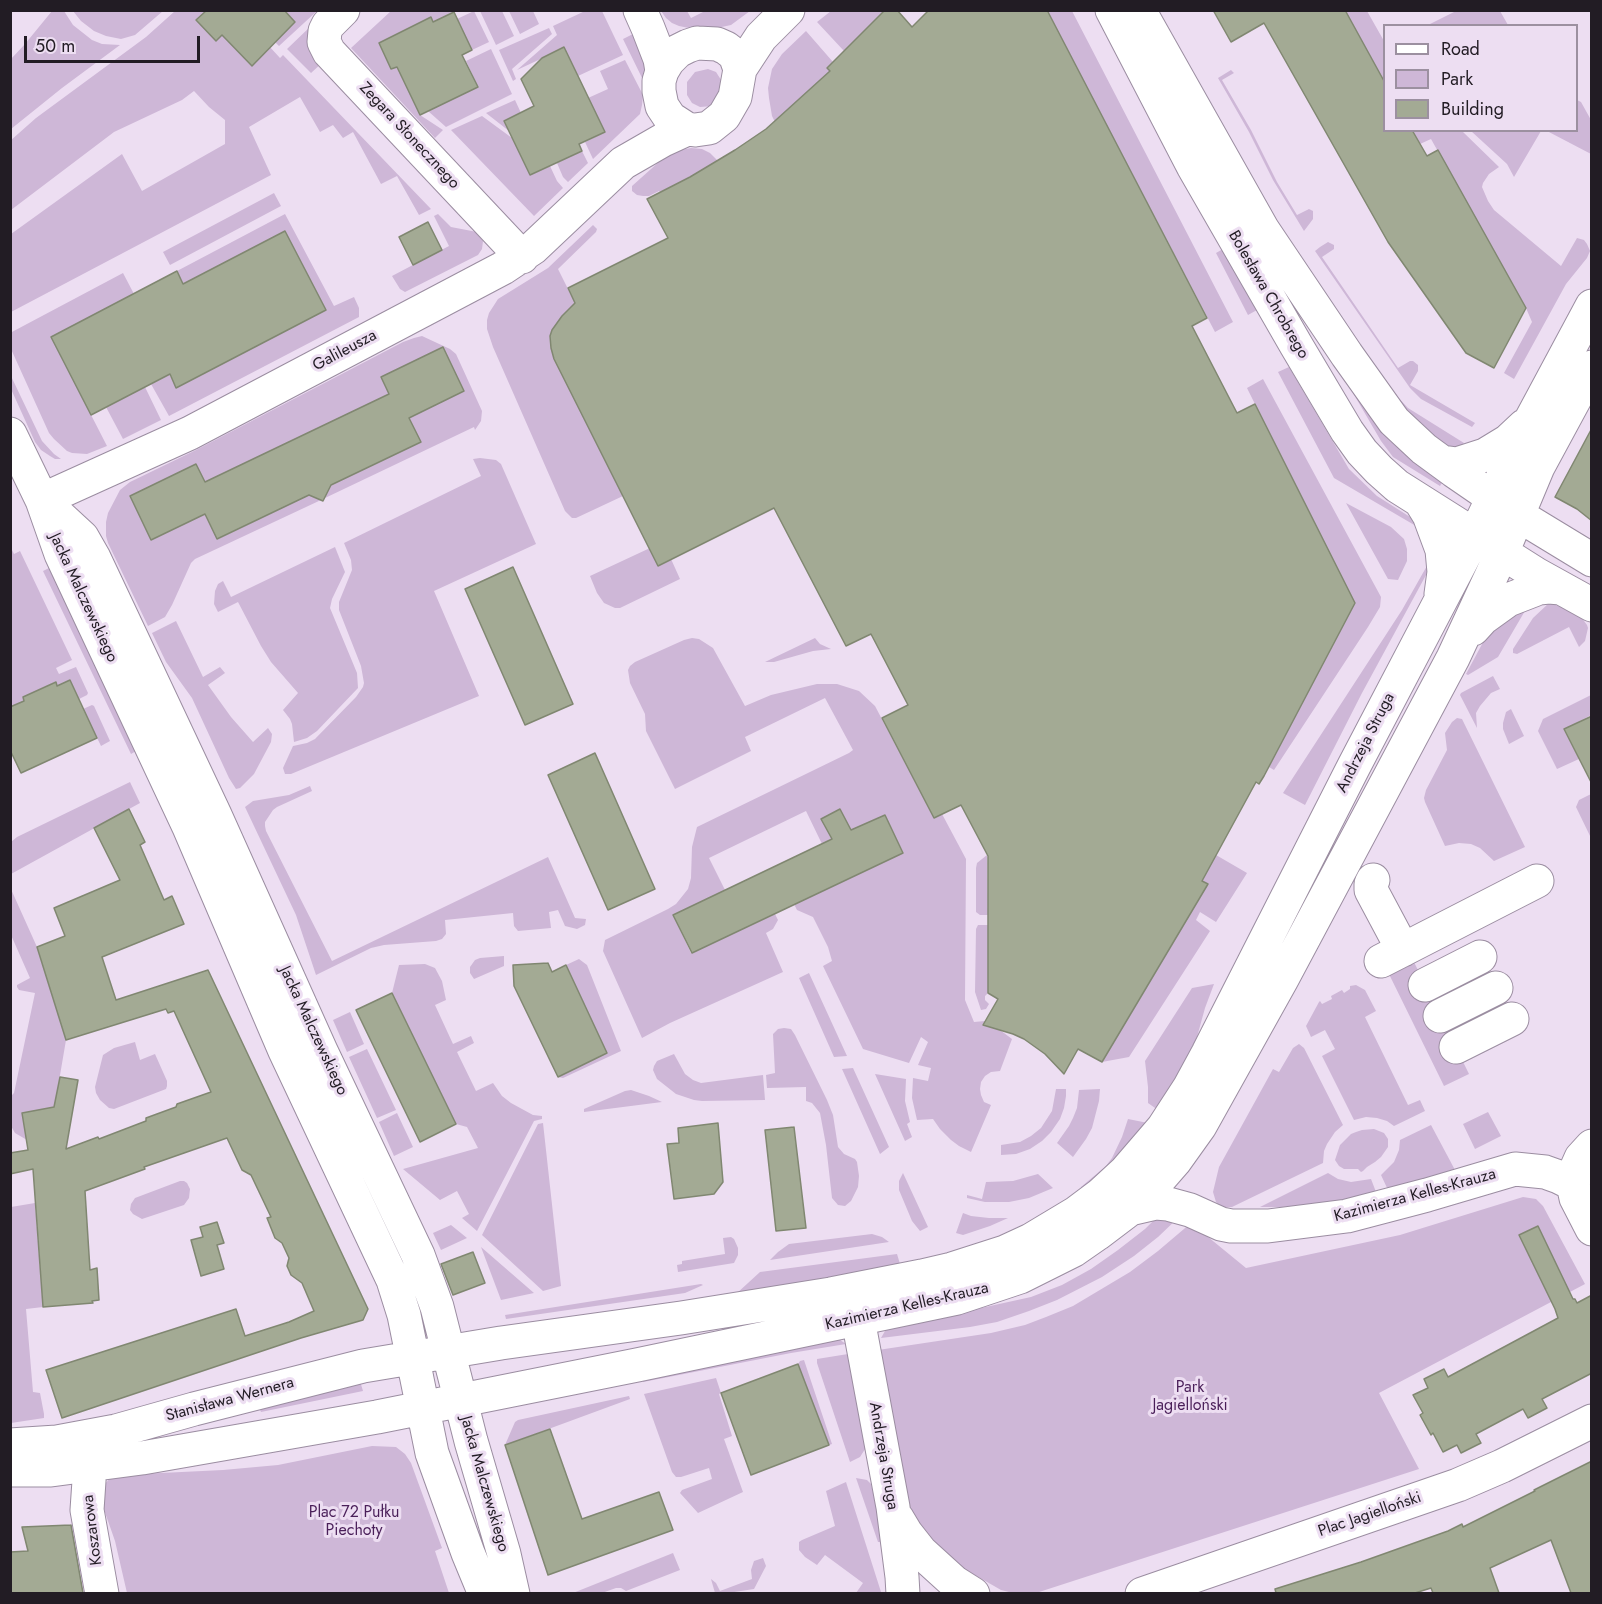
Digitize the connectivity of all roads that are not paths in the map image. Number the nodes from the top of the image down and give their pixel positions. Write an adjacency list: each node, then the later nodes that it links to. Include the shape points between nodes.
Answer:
1 (343, 10): 13 (street, Zegara Słonecznego, via 325,31 324,42 329,52)
2 (782, 10): 7 (street, via 739,39)
3 (788, 10): 8 (street, via 761,37)
4 (1112, 10): 20 (street, Bolesława Chrobrego, via 1193,166 1347,430 1379,470)
5 (1139, 10): 18 (street, Bolesława Chrobrego, via 1263,230 1317,313 1394,421)
6 (644, 19): 7 (street, via 666,40); 9 (street)
7 (702, 45): 8 (street, via 731,52); 9 (street, via 673,55)
8 (740, 69): 11 (street, via 735,97 724,116 708,128)
9 (662, 70): 10 (street)
10 (662, 106): 11 (street, via 670,118); 12 (street, Galileusza)
11 (687, 129): 12 (street, Galileusza)
12 (623, 163): 13 (street, Galileusza)
13 (522, 257): 19 (street, Galileusza, via 214,420)
14 (1592, 306): 16 (street, Andrzeja Struga)
15 (1592, 366): 21 (street, Andrzeja Struga, via 1542,458)
16 (1533, 415): 18 (street, via 1513,437 1485,455 1457,464); 21 (street, Andrzeja Struga)
17 (10, 434): 19 (street, Jacka Malczewskiego)
18 (1442, 462): 21 (street, Bolesława Chrobrego)
19 (42, 500): 42 (street, Jacka Malczewskiego, via 82,537 94,558 412,1239); 43 (street, Jacka Malczewskiego, via 61,554 189,826 281,1042 393,1280)
20 (1421, 502): 22 (street, Bolesława Chrobrego); 26 (street, via 1442,550 1444,572)
21 (1506, 506): 22 (street, Andrzeja Struga); 23 (street, Andrzeja Struga); 24 (street, Bolesława Chrobrego)
22 (1475, 535): 23 (street, Bolesława Chrobrego); 26 (street, Andrzeja Struga)
23 (1502, 553): 25 (street, Bolesława Chrobrego); 28 (street, Andrzeja Struga)
24 (1592, 560)
25 (1561, 588): 27 (street, Bolesława Chrobrego); 28 (street, via 1539,588 1508,600 1474,627)
26 (1438, 604): 38 (street, Andrzeja Struga, via 1203,1062 1177,1109)
27 (1592, 605)
28 (1453, 658): 40 (street, Andrzeja Struga, via 1200,1126 1175,1161)
29 (1373, 880): 30 (street, via 1371,890 1392,956)
30 (1537, 881)
31 (1480, 957): 32 (street)
32 (1425, 985)
33 (1496, 988): 34 (street)
34 (1440, 1016)
35 (1512, 1019): 36 (street)
36 (1456, 1047)
37 (1592, 1146): 39 (street, via 1581,1158)
38 (1126, 1171): 45 (street, Kazimierza Kelles-Krauza, via 1056,1226 1005,1252 952,1269 831,1294)
39 (1573, 1184): 40 (street, Kazimierza Kelles-Krauza, via 1545,1172 1515,1169 1347,1216 1268,1226 1231,1227 1168,1204); 41 (street)
40 (1131, 1209): 44 (street, Kazimierza Kelles-Krauza, via 1074,1250 1020,1278 957,1298)
41 (1592, 1229)
42 (437, 1307): 45 (street, via 467,1329); 46 (street, Jacka Malczewskiego)
43 (404, 1315): 47 (street, Jacka Malczewskiego); 48 (street, via 387,1344)
44 (858, 1319): 49 (street, Kazimierza Kelles-Krauza); 59 (street, Andrzeja Struga)
45 (501, 1343): 46 (street, Kazimierza Kelles-Krauza)
46 (449, 1352): 47 (street, Stanisława Wernera); 50 (street, Jacka Malczewskiego)
47 (413, 1357): 48 (street, Stanisława Wernera); 51 (street, Jacka Malczewskiego)
48 (363, 1366): 55 (street, Stanisława Wernera, via 116,1431 57,1442)
49 (510, 1391): 50 (street, Kazimierza Kelles-Krauza); 54 (street)
50 (461, 1401): 51 (street, Kazimierza Kelles-Krauza); 54 (street, Jacka Malczewskiego)
51 (422, 1408): 52 (street); 56 (street, Jacka Malczewskiego)
52 (377, 1418): 56 (street, via 407,1432); 57 (street)
53 (1592, 1421): 60 (street, Plac Jagielloński, via 1458,1485)
54 (471, 1441): 64 (street, Jacka Malczewskiego)
55 (10, 1445)
56 (432, 1454): 63 (street, Jacka Malczewskiego)
57 (90, 1466): 58 (street); 62 (street, Koszarowa, via 87,1510)
58 (10, 1470)
59 (893, 1507): 61 (street, via 902,1528 921,1552); 65 (street, Andrzeja Struga)
60 (1217, 1581): 67 (street, Plac Jagielloński)
61 (968, 1591): 66 (street, via 940,1583)
62 (102, 1593)
63 (485, 1593)
64 (513, 1593)
65 (903, 1593)
66 (915, 1593)
67 (1142, 1593)

